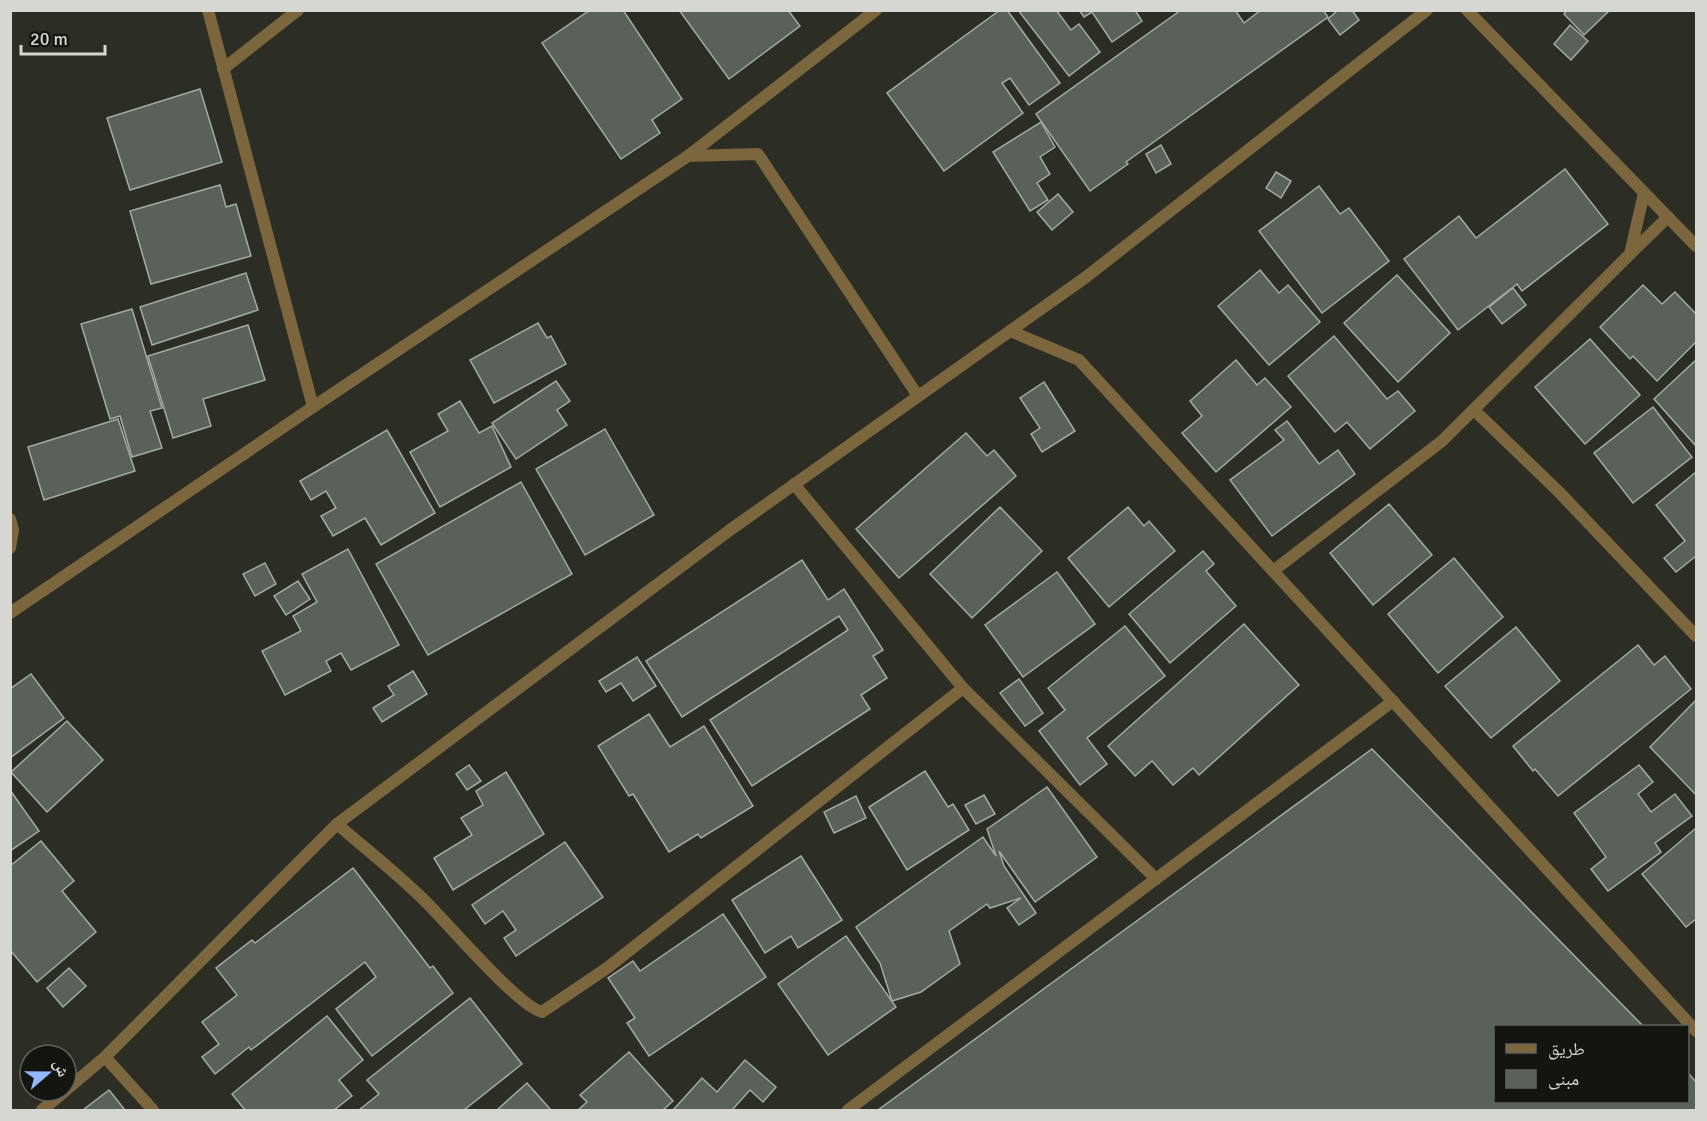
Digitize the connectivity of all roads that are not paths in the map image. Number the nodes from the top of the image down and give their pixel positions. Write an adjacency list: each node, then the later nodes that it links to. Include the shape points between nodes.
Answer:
1 (208, 10): 6 (street)
2 (298, 10): 6 (street)
3 (876, 10): 7 (street)
4 (1427, 10): 12 (street, via 1086,277)
5 (1467, 10): 8 (street)
6 (223, 69): 14 (street)
7 (688, 156): 13 (street, via 758,154); 14 (street)
8 (1644, 193): 9 (street); 11 (street)
9 (1668, 217): 10 (street); 11 (street)
10 (1696, 246)
11 (1630, 254): 15 (street)
12 (1010, 330): 13 (street); 19 (street, via 1078,360)
13 (918, 396): 16 (street)
14 (313, 407): 20 (street)
15 (1474, 410): 19 (street, via 1442,441); 21 (street, via 1558,491)
16 (794, 484): 22 (street); 24 (street)
17 (10, 519): 18 (street)
18 (10, 548)
19 (1273, 571): 23 (street)
20 (10, 613)
21 (1696, 636)
22 (963, 688): 24 (street, via 607,968 542,1012 503,982 425,901); 25 (street)
23 (1393, 701): 25 (street); 26 (street)
24 (337, 824): 27 (street)
25 (1156, 879): 30 (street)
26 (1696, 1031)
27 (105, 1057): 28 (street); 29 (street)
28 (78, 1079)
29 (153, 1110)
30 (848, 1110)

